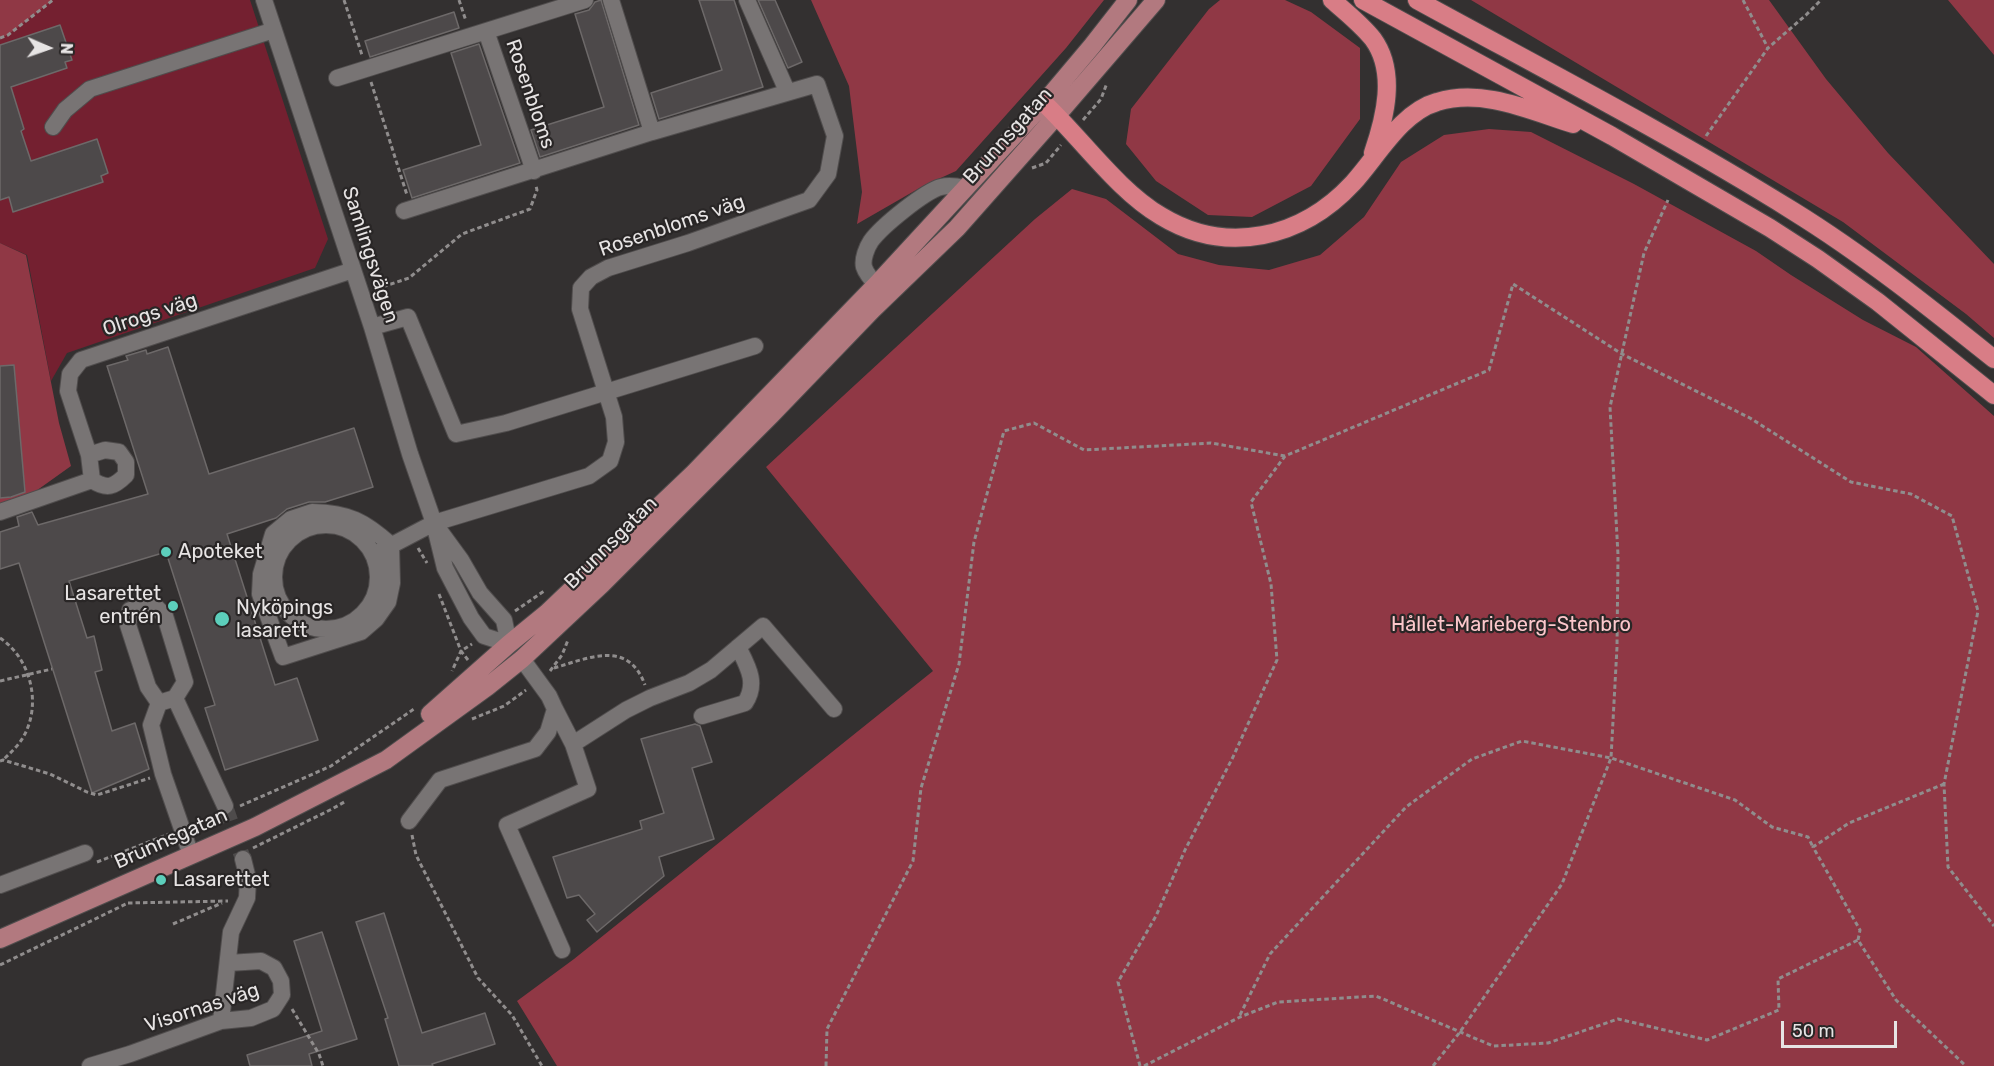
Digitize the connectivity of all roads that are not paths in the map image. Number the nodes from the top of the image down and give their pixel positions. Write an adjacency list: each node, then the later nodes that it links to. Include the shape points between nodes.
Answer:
1 (264, 0): 11 (street, Samlingsvägen)
2 (585, 0): 10 (street, Rosenbloms)
3 (611, 0): 17 (street)
4 (747, 0): 14 (street)
5 (1128, 0): 15 (main road, Brunnsgatan)
6 (1156, 0): 15 (main road, Brunnsgatan)
7 (1332, 0): 19 (highway, via 1372,38 1386,67 1386,102)
8 (1363, 0): 18 (highway)
9 (1417, 0): 27 (highway, via 1681,145 1794,212 1911,292)
10 (555, 4): 12 (street, Rosenbloms)
11 (274, 30): 16 (street, via 90,89 65,110); 23 (street, Samlingsvägen)
12 (478, 33): 13 (street, Rosenbloms); 20 (street, Rosenbloms)
13 (337, 78)
14 (787, 91): 17 (street, Rosenbloms väg); 28 (street, Rosenbloms väg, via 817,84 835,136 828,174 809,200 591,277 581,288 580,309)
15 (1050, 109): 19 (highway, via 1142,203 1176,224 1207,235 1243,238 1300,224 1336,200); 21 (main road, Brunnsgatan); 24 (main road, Brunnsgatan, via 957,228)
16 (53, 127)
17 (652, 132): 20 (street, Rosenbloms väg)
18 (1612, 136): 19 (highway, via 1489,99 1460,96 1419,109); 29 (highway, via 1818,259)
19 (1370, 161)
20 (534, 171): 22 (street, Rosenbloms väg)
21 (964, 188): 24 (main road, Brunnsgatan); 24 (street, Brunnsgatan, via 940,187 926,193 871,241 864,266)
22 (408, 210)
23 (352, 270): 25 (street, Samlingsvägen); 30 (street, Olrogs väg, via 81,360 70,374 68,391)
24 (882, 290): 36 (main road, Brunnsgatan, via 547,613); 38 (main road, Brunnsgatan, via 771,415)
25 (372, 327): 28 (street, via 408,317 456,434); 33 (street, Samlingsvägen)
26 (755, 346): 28 (street)
27 (1994, 359)
28 (606, 393): 33 (street, Rosenbloms väg, via 614,417 616,442 610,461 589,476)
29 (1994, 395)
30 (89, 455): 31 (street, Olrogs väg); 31 (street, via 105,450 119,452 126,462 126,475 116,484 102,486)
31 (92, 480): 32 (street)
32 (0, 512)
33 (434, 523): 34 (street, Rosenbloms väg); 36 (street, Samlingsvägen, via 480,593 504,620); 36 (street, Samlingsvägen, via 445,568 471,618 484,636)
34 (392, 545): 34 (street, via 352,517 328,512 291,519 273,534 261,574 260,594 283,657 361,632 376,619 390,593); 35 (street, Rosenbloms väg)
35 (373, 555): 35 (street, via 363,540 331,525 297,534 276,563 278,598 287,612 315,628 348,625 362,616 375,595 378,570)
36 (509, 644): 38 (main road); 39 (main road, Brunnsgatan)
37 (738, 647): 42 (street, via 763,626); 43 (street, via 752,683 751,693 744,703); 44 (street, via 689,683 626,710)
38 (522, 659): 39 (main road, Brunnsgatan); 41 (street)
39 (482, 680): 47 (main road, Brunnsgatan, via 386,760)
40 (167, 701): 40 (street, via 184,682 165,616 152,603 130,610 128,625 148,687); 45 (street); 47 (street, via 151,725 162,774)
41 (555, 709): 44 (street); 46 (street, via 548,732 535,750 440,780)
42 (834, 709)
43 (702, 716)
44 (573, 744): 52 (street, via 588,789 507,825)
45 (226, 810)
46 (409, 821)
47 (191, 855): 51 (main road, Brunnsgatan)
48 (90, 858): 50 (street)
49 (243, 859): 53 (street, via 247,898 231,932)
50 (0, 885)
51 (0, 938)
52 (562, 950)
53 (228, 963): 54 (street); 54 (street, Visornas väg, via 261,961 274,968 281,981 282,995 273,1009 251,1018)
54 (221, 1021): 55 (street, Visornas väg)
55 (90, 1066)

